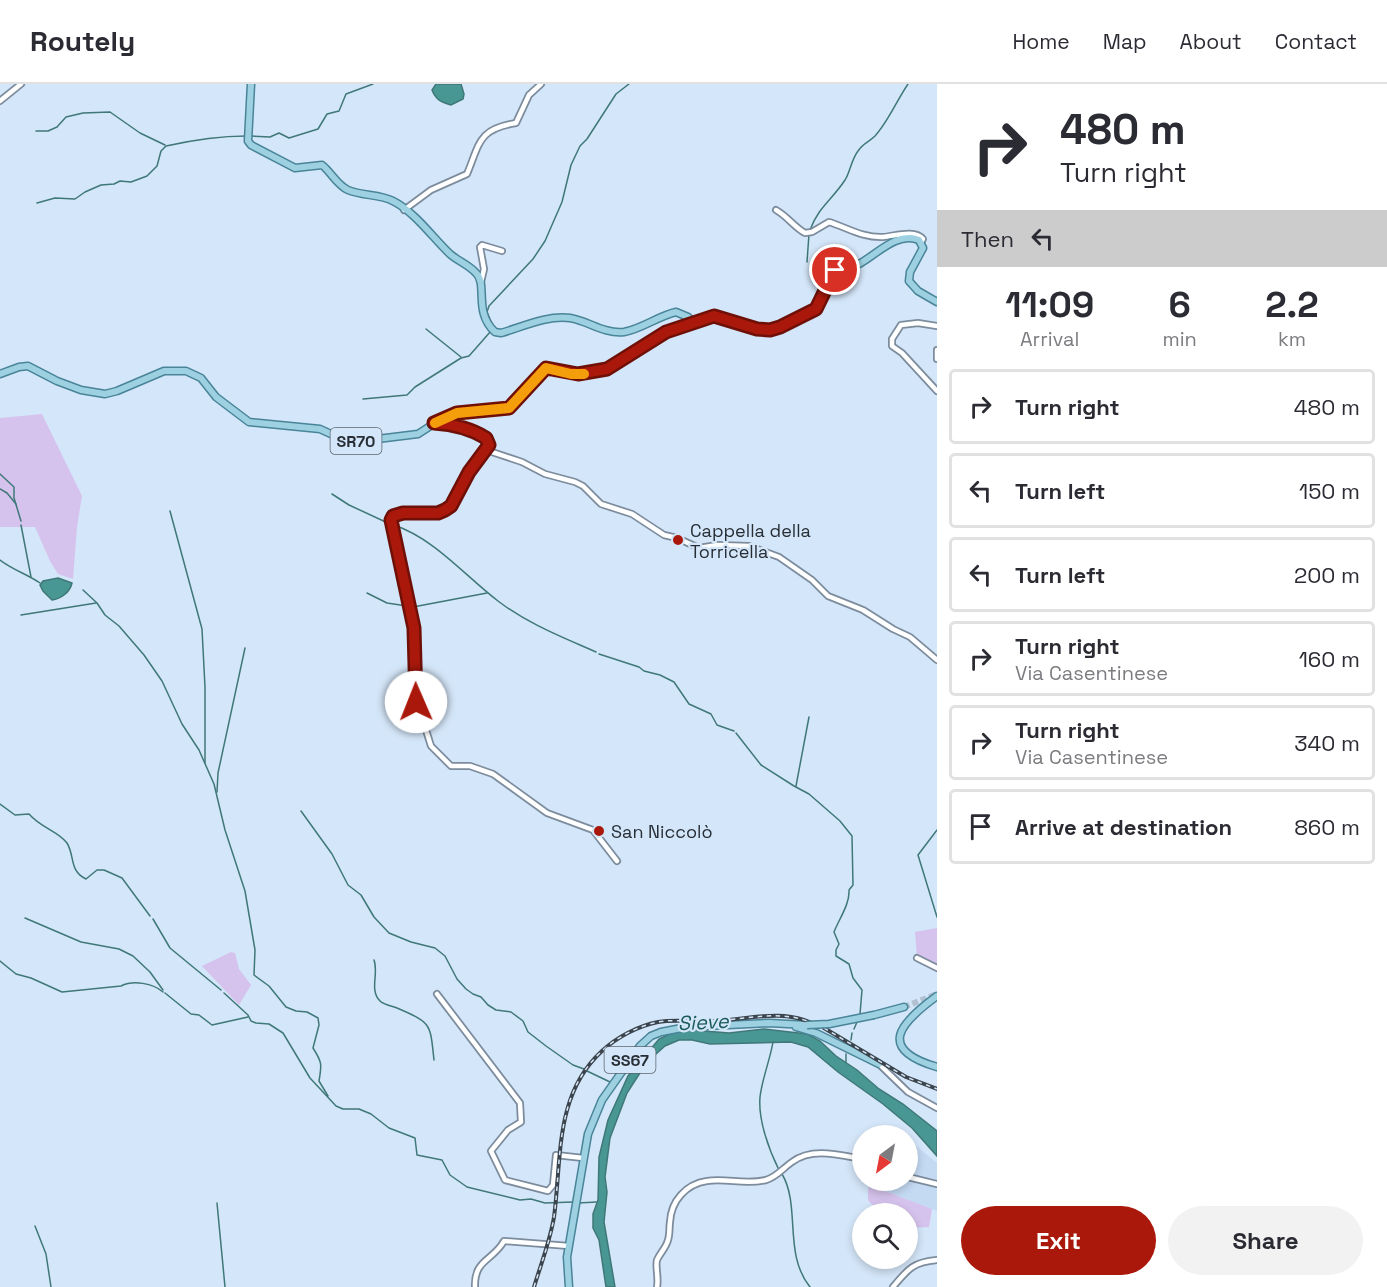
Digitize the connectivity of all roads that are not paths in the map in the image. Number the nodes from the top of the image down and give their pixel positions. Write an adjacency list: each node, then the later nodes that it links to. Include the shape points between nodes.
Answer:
1 (21, 84): 4 (street)
2 (251, 84): 5 (main road, via 248,141 254,147 295,168 322,165 348,190 389,199)
3 (541, 84): 5 (street, via 529,95 516,123 483,137 467,174 431,190)
4 (0, 101)
5 (404, 210): 9 (main road, via 455,258 476,272)
6 (776, 210): 7 (street, via 805,234 829,222 866,237 919,235)
7 (921, 242): 10 (main road, via 922,252 909,281); 11 (main road, SR70, via 913,238 900,241 859,264 835,270 816,309 780,327 757,329 714,316)
8 (502, 251): 9 (street, via 480,247 484,269)
9 (481, 283): 11 (main road, via 481,306 487,324 495,332 569,318 601,330 622,332 676,312)
10 (937, 302)
11 (693, 323): 17 (main road, SR70, via 660,335 607,369 578,374 546,368 505,410 457,413)
12 (937, 326): 16 (street, via 902,325 892,339 892,346)
13 (937, 350): 14 (street)
14 (937, 359)
15 (0, 374): 17 (main road, SR70, via 28,366 65,384 105,394 164,371 186,371 201,378 216,397 249,422 320,429 353,442 418,434)
16 (937, 391)
17 (434, 423): 18 (street, via 482,435 489,441)
18 (486, 450): 19 (street, via 545,474 574,481 601,504 632,514 664,535 699,548 749,546 779,557 828,596 910,637); 20 (street, via 451,506 438,513 403,513 391,520 414,628 417,712 430,746 451,766 470,766 493,774 547,813 594,830)
19 (937, 660)
20 (617, 861)
21 (917, 958): 22 (street)
22 (937, 968)
23 (437, 994): 30 (street, via 520,1103 521,1122 508,1130 490,1151 506,1180 548,1191 553,1185 556,1155)
24 (937, 996): 28 (main road, via 906,1021 900,1034 903,1050 914,1059)
25 (904, 1007): 26 (main road, SS67, bridge, via 830,1024)
26 (769, 1023): 27 (main road, via 816,1033); 30 (main road, SS67, via 687,1027 651,1036 602,1100)
27 (879, 1064): 29 (street, via 914,1096)
28 (937, 1067)
29 (937, 1108)
30 (583, 1158): 34 (main road, SS67)
31 (852, 1158): 38 (street, via 812,1153 766,1180 707,1181 684,1191 674,1206 669,1239 657,1261)
32 (918, 1179): 33 (street)
33 (937, 1184)
34 (569, 1246): 36 (street, via 504,1241 481,1264); 37 (main road, SS67)
35 (937, 1260): 39 (street, via 912,1266)
36 (476, 1287)
37 (569, 1287)
38 (657, 1287)
39 (893, 1287)

